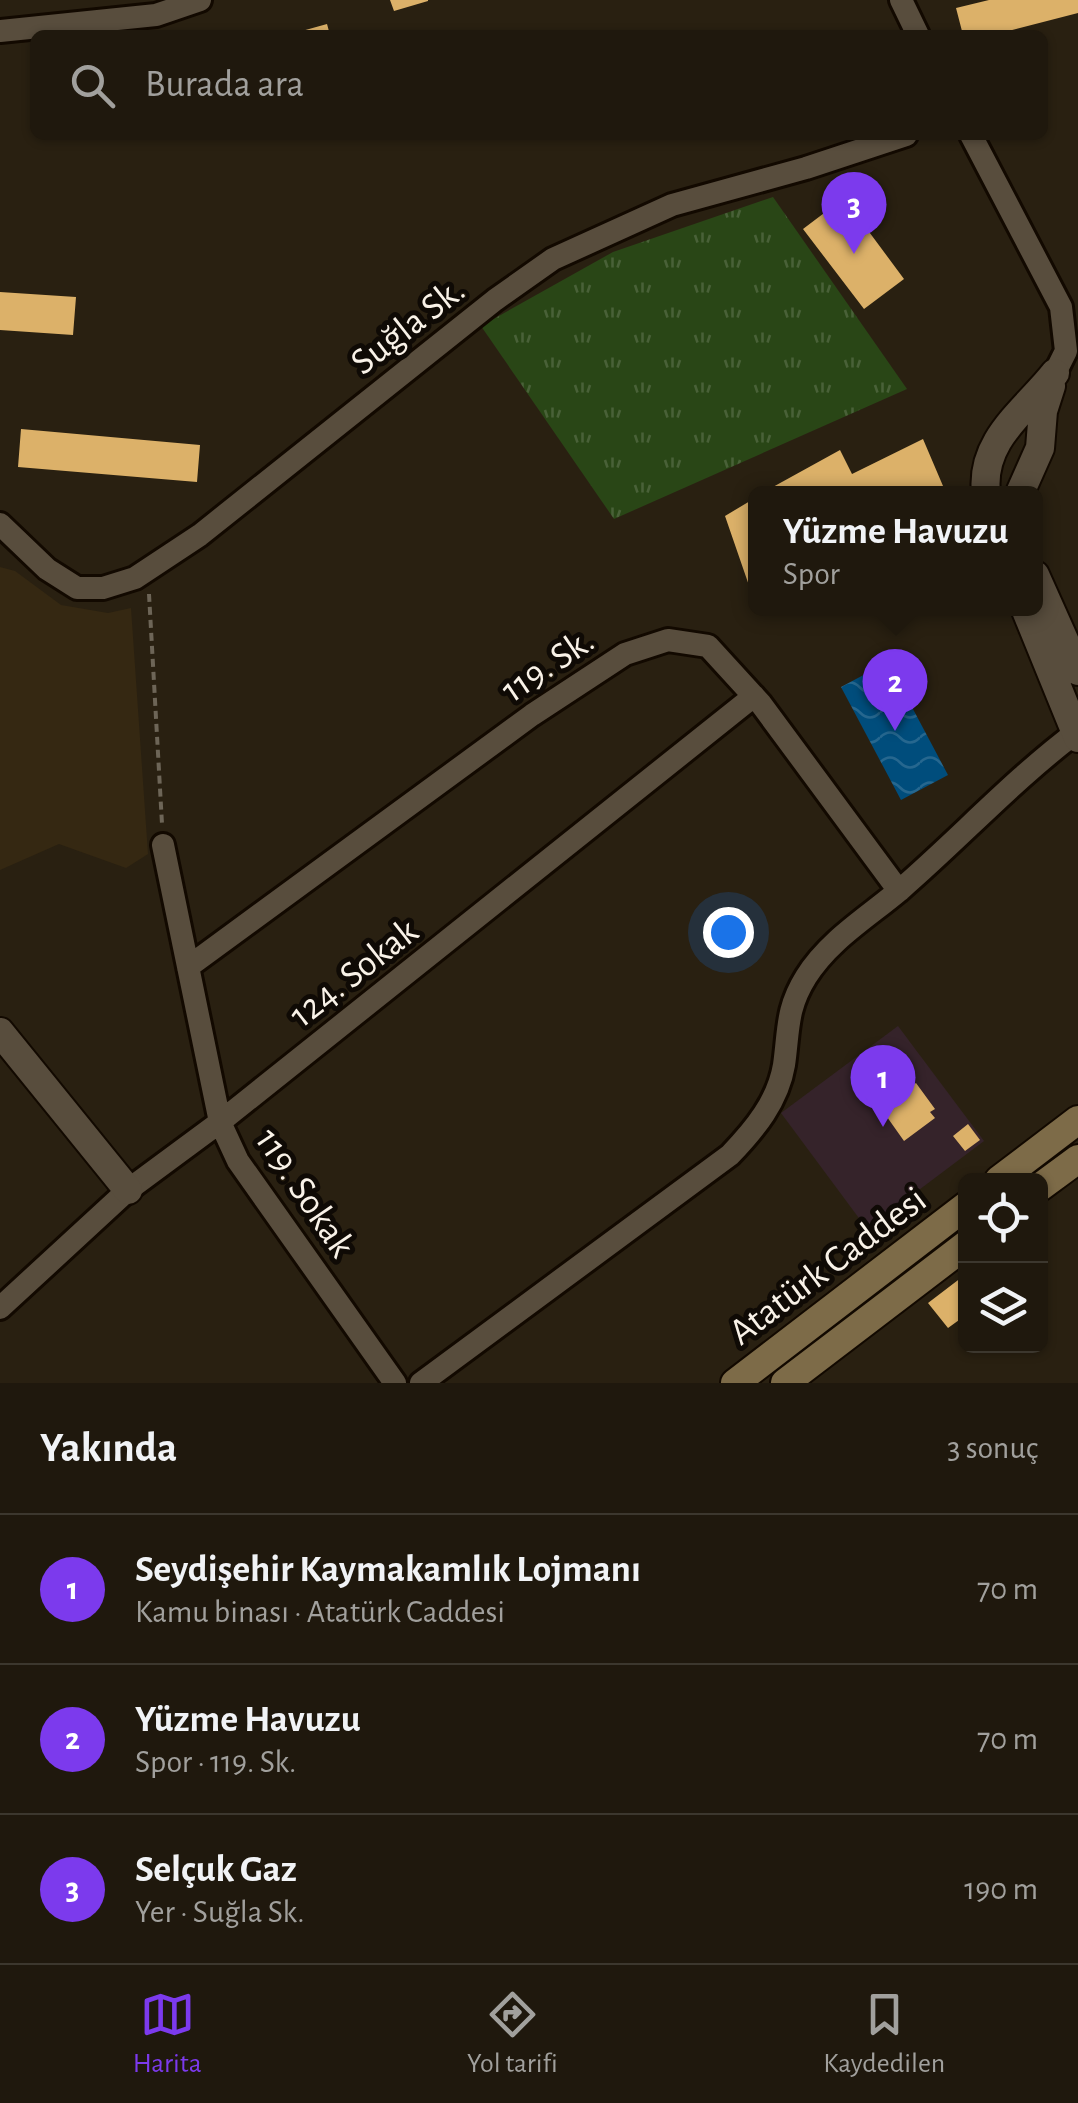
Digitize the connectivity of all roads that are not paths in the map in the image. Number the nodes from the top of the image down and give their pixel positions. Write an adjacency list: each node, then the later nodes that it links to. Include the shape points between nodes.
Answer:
1 (200, 0): 3 (street, via 156,14)
2 (901, 0): 4 (street)
3 (0, 30)
4 (916, 30)
5 (891, 140): 10 (street, Suğla Sk., via 672,205 554,259 200,535 135,578 78,588)
6 (974, 140): 7 (street, via 1061,307 1066,350)
7 (1056, 373): 8 (street, via 992,446); 9 (street, via 1040,448)
8 (985, 486)
9 (1023, 486)
10 (0, 524)
11 (1043, 593): 13 (street)
12 (1028, 616): 15 (street)
13 (1078, 671)
14 (754, 696): 17 (street, 119. Sk.); 18 (street, 119. Sk., via 708,646 668,640 624,654); 21 (street, 124. Sokak)
15 (1077, 734): 17 (street)
16 (163, 846): 18 (street, 119. Sokak)
17 (899, 891): 30 (street, via 808,973 789,1014 772,1103 730,1155)
18 (188, 967): 21 (street, 119. Sokak)
19 (0, 1032): 25 (street)
20 (1078, 1120): 23 (main road)
21 (220, 1122): 25 (street, 124. Sokak); 29 (street, 119. Sokak, via 238,1160)
22 (1078, 1159): 24 (main road)
23 (1008, 1173)
24 (1048, 1182)
25 (128, 1190): 28 (street, 124. Sokak)
26 (958, 1212): 31 (main road, Atatürk Caddesi)
27 (958, 1251): 32 (main road, Atatürk Caddesi)
28 (0, 1308)
29 (395, 1383)
30 (421, 1383)
31 (734, 1383)
32 (786, 1383)

